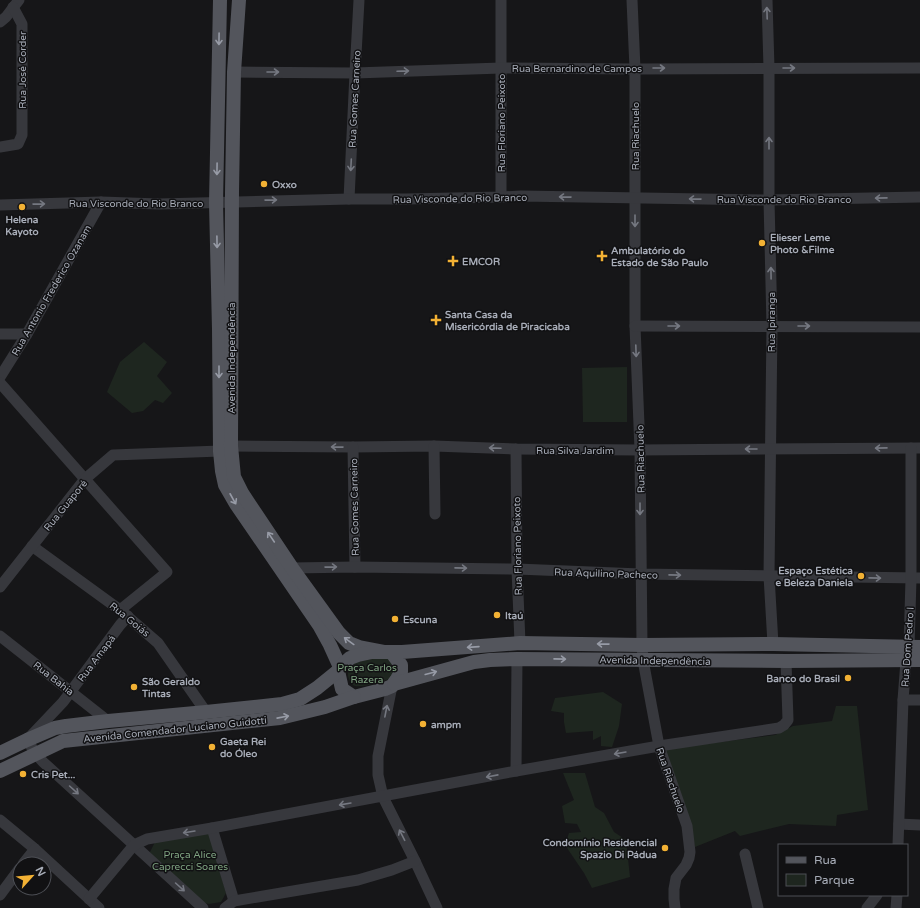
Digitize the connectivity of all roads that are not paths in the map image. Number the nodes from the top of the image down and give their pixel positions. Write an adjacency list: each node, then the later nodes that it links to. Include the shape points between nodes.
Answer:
1 (220, 0): 23 (main road, Avenida Independência, one-way to 23)
2 (239, 0): 13 (main road, Avenida Independência)
3 (360, 0): 14 (street, Rua Gomes Carneiro)
4 (501, 0): 9 (street, Rua Floriano Peixoto)
5 (632, 0): 12 (street, Rua Riachuelo)
6 (767, 0): 10 (street, Rua Ipiranga, one-way to 6)
7 (16, 4): 8 (street); 15 (street, Rua José Corder, via 22,24 22,135 18,144)
8 (0, 22)
9 (501, 68): 12 (street, Rua Bernardino de Campos); 14 (street, Rua Bernardino de Campos, one-way to 9); 16 (street, Rua Floriano Peixoto)
10 (769, 68): 11 (street, Rua Bernardino de Campos, one-way to 11); 12 (street, Rua Bernardino de Campos, one-way to 10); 20 (street, Rua Ipiranga, one-way to 10)
11 (920, 68)
12 (635, 69): 19 (street, Rua Riachuelo)
13 (234, 72): 14 (street, Rua Bernardino de Campos, one-way to 14); 21 (main road, Avenida Independência)
14 (355, 73): 18 (street, Rua Gomes Carneiro, one-way to 18)
15 (0, 147)
16 (501, 197): 18 (street, Rua Visconde do Rio Branco); 19 (street, Rua Visconde do Rio Branco, one-way to 16)
17 (920, 197): 20 (street, Rua Visconde do Rio Branco, one-way to 20)
18 (349, 198): 21 (street, Rua Visconde do Rio Branco, one-way to 18)
19 (635, 198): 20 (street, Rua Visconde do Rio Branco, one-way to 19); 25 (street, Rua Riachuelo, one-way to 25)
20 (769, 200): 26 (street, Rua Ipiranga, one-way to 20)
21 (232, 201): 23 (street, Rua Visconde do Rio Branco); 35 (main road, Avenida Independência)
22 (101, 202): 23 (street, Rua Visconde do Rio Branco); 24 (street, Rua Visconde do Rio Branco, one-way to 22); 29 (street, Rua Antonio Frederico Ozanam)
23 (216, 203): 35 (main road, Avenida Independência, one-way to 35)
24 (0, 205)
25 (635, 326): 26 (street, one-way to 26); 38 (street, Rua Riachuelo, one-way to 38)
26 (772, 326): 27 (street, one-way to 27); 37 (street, Rua Ipiranga)
27 (920, 327)
28 (0, 334): 29 (street)
29 (27, 334): 30 (street, Rua Antonio Frederico Ozanam)
30 (0, 377)
31 (0, 383): 39 (street)
32 (434, 446): 33 (street, Rua Silva Jardim); 36 (street, Rua Silva Jardim, one-way to 32); 40 (street)
33 (353, 448): 35 (street, Rua Silva Jardim, one-way to 35); 42 (street, Rua Gomes Carneiro)
34 (916, 448): 37 (street, Rua Silva Jardim, one-way to 37); 47 (street, Rua Dom Pedro I)
35 (225, 449): 39 (street, Rua Guaporé, via 113,455); 43 (main road, Avenida Independência, one-way to 35, via 242,493); 60 (main road, Avenida Independência, one-way to 60, via 222,471 225,485 319,625)
36 (516, 449): 38 (street, Rua Silva Jardim); 44 (street, Rua Floriano Peixoto)
37 (770, 449): 38 (street, Rua Silva Jardim, one-way to 38); 46 (street, Rua Ipiranga)
38 (640, 450): 45 (street, Rua Riachuelo, one-way to 45)
39 (85, 479): 41 (street, Rua Guaporé); 49 (street, Rua Amapá, via 167,572)
40 (434, 514)
41 (32, 546): 48 (street, Rua Guaporé); 49 (street, Rua Goiás)
42 (355, 567): 43 (street, Rua Aquilino Pacheco, one-way to 42); 44 (street, Rua Aquilino Pacheco, one-way to 44)
43 (292, 568): 55 (main road, Avenida Independência, one-way to 43, via 349,643)
44 (517, 569): 45 (street, Rua Aquilino Pacheco); 51 (street, Rua Floriano Peixoto)
45 (640, 574): 46 (street, Rua Aquilino Pacheco, one-way to 46); 52 (street, Rua Riachuelo)
46 (769, 576): 47 (street, Rua Aquilino Pacheco, one-way to 47); 53 (street, Rua Ipiranga)
47 (916, 578): 54 (street, Rua Dom Pedro I)
48 (0, 587)
49 (124, 613): 62 (street, Rua Amapá, via 120,625); 66 (street, Rua Goiás, via 158,643)
50 (0, 636): 62 (street, Rua Bahia)
51 (520, 643): 52 (main road, Avenida Independência, one-way to 51); 55 (main road, Avenida Independência, one-way to 55)
52 (642, 644): 53 (main road, Avenida Independência); 57 (street, Rua Riachuelo)
53 (773, 644): 54 (main road, Avenida Independência)
54 (914, 647): 59 (street, Rua Dom Pedro I)
55 (389, 652): 60 (main road, via 358,655 350,658); 61 (main road, via 401,666 401,672)
56 (517, 659): 57 (main road, Avenida Independência, one-way to 57); 61 (main road, Avenida Independência, one-way to 56, via 474,662); 76 (street)
57 (643, 660): 58 (main road, Avenida Independência); 71 (street, Rua Riachuelo)
58 (786, 661): 59 (main road, Avenida Independência); 71 (street, via 788,720 784,725 770,730)
59 (913, 661): 64 (street, Rua Dom Pedro I)
60 (339, 669): 63 (main road, via 342,689); 66 (main road, Avenida Comendador Luciano Guidotti, via 300,699 282,704)
61 (393, 685): 63 (main road); 77 (street, one-way to 61, via 378,775 378,756)
62 (71, 691): 67 (street, Rua Bahia); 68 (street, Rua Amapá)
63 (354, 697): 70 (main road, Avenida Comendador Luciano Guidotti, one-way to 63, via 280,718 325,708)
64 (903, 700): 65 (street); 79 (street, Rua Dom Pedro I)
65 (920, 700)
66 (206, 712): 67 (main road, Avenida Comendador Luciano Guidotti)
67 (108, 720): 68 (main road, Avenida Comendador Luciano Guidotti, via 66,726)
68 (52, 723): 69 (main road, Avenida Comendador Luciano Guidotti); 70 (street)
69 (27, 740): 72 (main road, Avenida Comendador Luciano Guidotti); 73 (street)
70 (63, 741): 73 (main road, Avenida Comendador Luciano Guidotti)
71 (659, 746): 76 (street, one-way to 76); 97 (street, Rua Riachuelo, via 687,826 689,846 689,858 676,878)
72 (2, 750): 74 (main road, via 6,761)
73 (36, 754): 75 (main road, Avenida Comendador Luciano Guidotti); 82 (street, one-way to 82)
74 (0, 766)
75 (0, 771)
76 (516, 771): 77 (street, one-way to 77)
77 (383, 797): 81 (street, one-way to 81); 87 (street, one-way to 77)
78 (0, 820): 84 (street)
79 (899, 824): 80 (street); 83 (street, Rua Dom Pedro I)
80 (920, 825)
81 (212, 828): 82 (street, one-way to 82, via 147,839); 93 (street)
82 (134, 844): 92 (street); 95 (street, one-way to 95)
83 (898, 844)
84 (34, 849): 86 (street); 92 (street)
85 (745, 854): 98 (street)
86 (29, 856)
87 (415, 861): 93 (street, via 358,880); 96 (street)
88 (12, 879): 89 (street)
89 (0, 895)
90 (876, 896): 99 (street)
91 (897, 896): 100 (street)
92 (89, 899): 94 (street)
93 (229, 904)
94 (99, 908)
95 (203, 908)
96 (437, 908)
97 (675, 908)
98 (758, 908)
99 (867, 908)
100 (896, 908)

